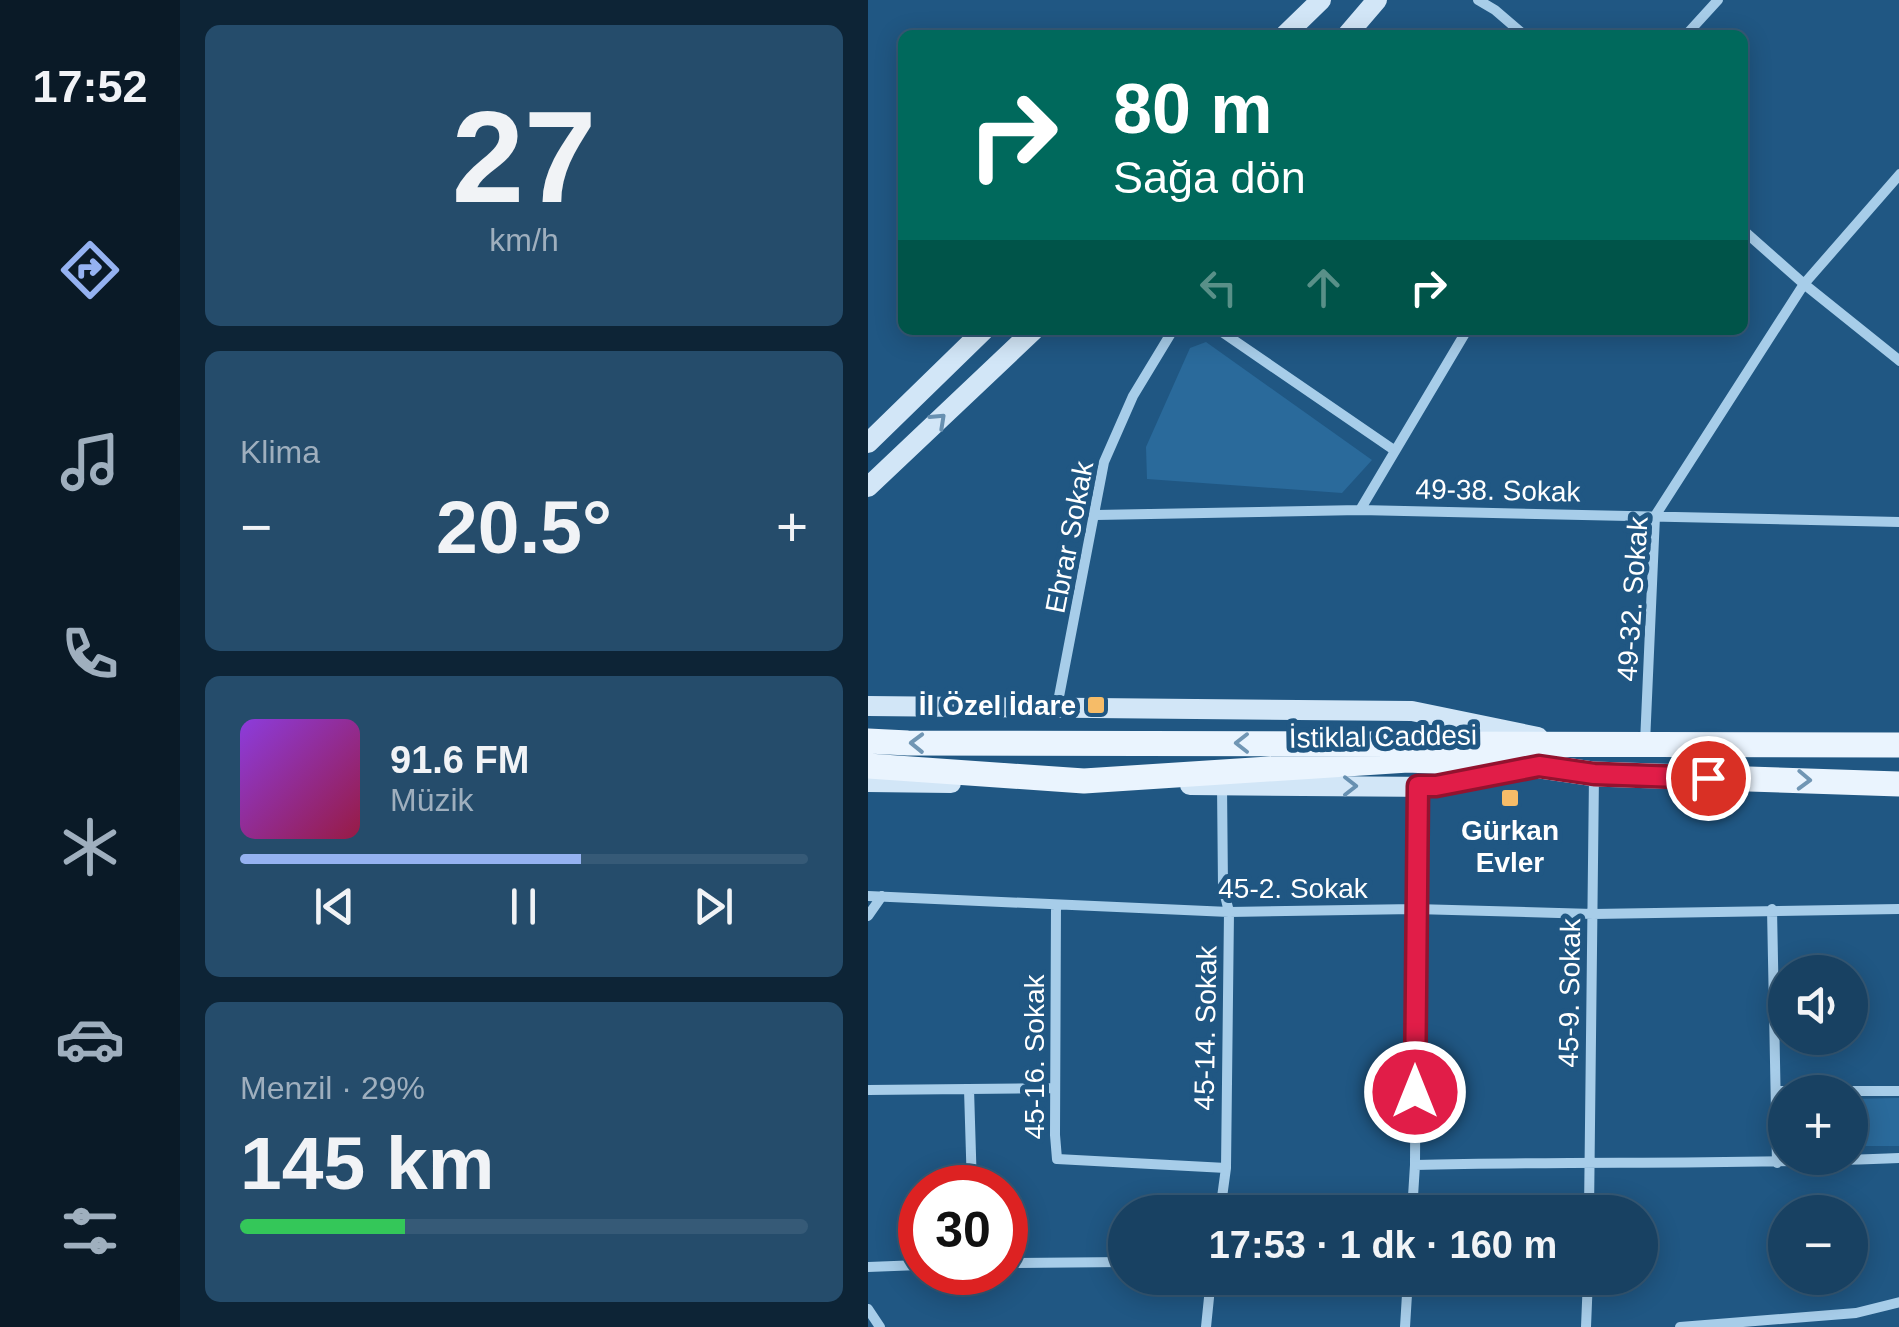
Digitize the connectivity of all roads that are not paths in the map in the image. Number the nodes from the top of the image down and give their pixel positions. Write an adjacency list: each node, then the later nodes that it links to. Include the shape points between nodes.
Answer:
1 (1321, 0): 7 (street)
2 (1377, 0): 8 (street)
3 (1478, 0): 6 (street)
4 (1504, 0): 6 (street)
5 (1718, 0): 10 (street)
6 (1495, 10): 9 (street)
7 (1291, 30)
8 (1355, 30)
9 (1518, 30)
10 (1691, 30)
11 (1900, 174): 13 (street, 49-32. Sokak)
12 (1748, 234): 13 (street)
13 (1804, 284): 19 (street); 25 (street, 49-32. Sokak)
14 (979, 335): 20 (street)
15 (1029, 335): 22 (street, one-way to 15)
16 (1170, 335): 24 (street, Ebrar Sokak, via 1132,396 1104,462)
17 (1226, 335): 21 (street)
18 (1464, 335): 21 (street)
19 (1900, 360)
20 (868, 443)
21 (1394, 450): 23 (street)
22 (868, 486)
23 (1360, 510): 24 (street, 49-38. Sokak); 25 (street, 49-38. Sokak)
24 (1096, 515): 28 (street, Ebrar Sokak)
25 (1654, 516): 26 (street, 49-38. Sokak); 31 (street, 49-32. Sokak)
26 (1900, 522)
27 (868, 706): 28 (street)
28 (1057, 707): 30 (street, via 1412,712)
29 (868, 741): 30 (main road, İstiklal Caddesi, one-way to 29)
30 (1569, 743): 31 (main road, İstiklal Caddesi)
31 (1644, 744): 32 (main road, İstiklal Caddesi)
32 (1900, 745)
33 (868, 766): 34 (main road, İstiklal Caddesi, via 1084,780 1408,760)
34 (1539, 766): 35 (main road, İstiklal Caddesi); 39 (street)
35 (1594, 774): 37 (main road, İstiklal Caddesi, one-way to 37); 47 (street, 45-9. Sokak)
36 (868, 782): 38 (street)
37 (1900, 784)
38 (1222, 785): 39 (street, one-way to 39); 46 (street, 45-14. Sokak)
39 (1418, 786): 43 (street)
40 (868, 896): 41 (street, 45-2. Sokak)
41 (882, 896): 42 (street, 45-2. Sokak); 48 (street)
42 (1056, 904): 46 (street, 45-2. Sokak); 50 (street, 45-16. Sokak)
43 (1415, 909): 46 (street, 45-2. Sokak); 47 (street, 45-2. Sokak); 58 (street)
44 (1772, 909): 45 (street, 45-2. Sokak); 47 (street, 45-2. Sokak); 49 (street)
45 (1900, 910)
46 (1229, 912): 61 (street, 45-14. Sokak)
47 (1592, 914): 56 (street, 45-9. Sokak)
48 (868, 916)
49 (1776, 1075)
50 (1054, 1088): 51 (street); 61 (street, 45-16. Sokak, via 1057,1160)
51 (968, 1089): 52 (street); 60 (street)
52 (868, 1090)
53 (1868, 1091): 54 (street)
54 (1900, 1091)
55 (1900, 1158): 57 (street)
56 (1590, 1160): 58 (street); 59 (street); 64 (street, 45-9. Sokak)
57 (1868, 1160)
58 (1416, 1164): 63 (street)
59 (1768, 1164)
60 (971, 1165)
61 (1226, 1168): 62 (street, 45-14. Sokak)
62 (1222, 1195)
63 (1413, 1195)
64 (1589, 1195)
65 (1108, 1262): 66 (street)
66 (1028, 1263)
67 (898, 1265): 68 (street)
68 (868, 1266)
69 (1209, 1295): 76 (street)
70 (1407, 1295): 77 (street)
71 (1587, 1295): 78 (street)
72 (1900, 1302): 74 (street)
73 (868, 1309): 75 (street)
74 (1856, 1313): 79 (street); 80 (street)
75 (880, 1327)
76 (1206, 1327)
77 (1404, 1327)
78 (1586, 1327)
79 (1680, 1327)
80 (1860, 1327)

